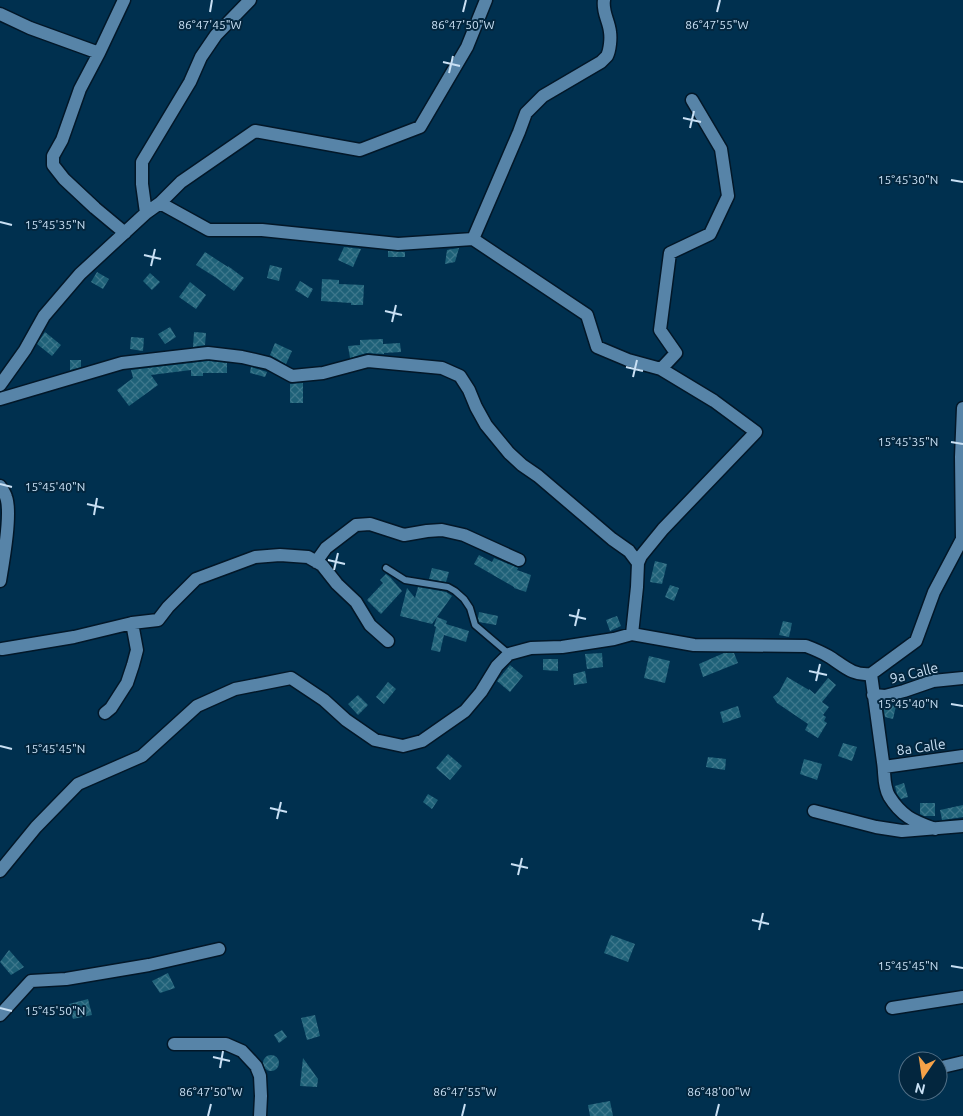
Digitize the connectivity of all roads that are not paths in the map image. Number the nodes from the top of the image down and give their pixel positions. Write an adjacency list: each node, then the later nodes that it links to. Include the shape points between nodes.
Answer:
1 (124, 0): 6 (street)
2 (250, 0): 9 (street, via 216,35 201,57 190,82 142,162)
3 (486, 0): 8 (street, via 467,48 420,127 360,150 255,131 181,182)
4 (604, 0): 11 (street, via 610,32 607,55 601,62 543,96 526,113)
5 (0, 14): 6 (street)
6 (100, 53): 10 (street, via 80,89 53,156 53,165 64,179)
7 (692, 100): 12 (street, via 721,150 728,196 710,234 670,253 660,330 676,353)
8 (160, 203): 9 (street); 11 (street, via 209,230 262,230 398,244)
9 (146, 213): 10 (street)
10 (125, 233): 13 (street, via 80,274 44,316)
11 (473, 239): 12 (street, via 587,315 597,347)
12 (661, 369): 20 (street, via 714,401 756,432 663,529)
13 (0, 386)
14 (0, 398): 20 (street, via 122,362 208,353 268,363 292,376 368,361 442,368 460,376 486,425 509,453 629,551)
15 (963, 408): 16 (street)
16 (962, 446): 28 (street, via 962,539 934,592 916,641)
17 (0, 486): 22 (street, via 7,497 8,515)
18 (519, 560): 19 (street, via 442,530 404,535 370,524 356,525 326,548)
19 (316, 562): 23 (street, via 308,557 255,557 196,579 158,620); 25 (street, via 356,602 370,625)
20 (638, 563): 24 (street)
21 (386, 568): 27 (lane, via 405,580 455,591 470,608 475,624)
22 (0, 581)
23 (132, 623): 26 (street, via 74,637); 31 (street, via 137,650 133,665 127,684)
24 (632, 634): 27 (street); 28 (street, via 694,645 806,646 828,655 851,671)
25 (388, 641)
26 (0, 649)
27 (509, 654): 37 (street, via 465,711 422,741 403,746 375,740 291,678 235,689 197,706 142,756 78,784 36,827)
28 (871, 674): 30 (street)
29 (963, 678): 30 (street, 9a Calle, via 933,681 886,696)
30 (873, 695): 33 (street)
31 (106, 713)
32 (963, 756): 33 (street, 8a Calle)
33 (884, 767): 36 (street, via 885,786 900,810 911,820)
34 (814, 811): 36 (street, via 902,831)
35 (963, 826): 36 (street)
36 (935, 829)
37 (0, 871)
38 (219, 949): 41 (street, via 149,965 66,979 31,981)
39 (963, 997): 40 (street)
40 (892, 1008)
41 (0, 1015)
42 (174, 1044): 45 (street, via 226,1044 242,1051 256,1066 260,1076)
43 (963, 1062): 44 (street)
44 (948, 1066)
45 (260, 1116)

